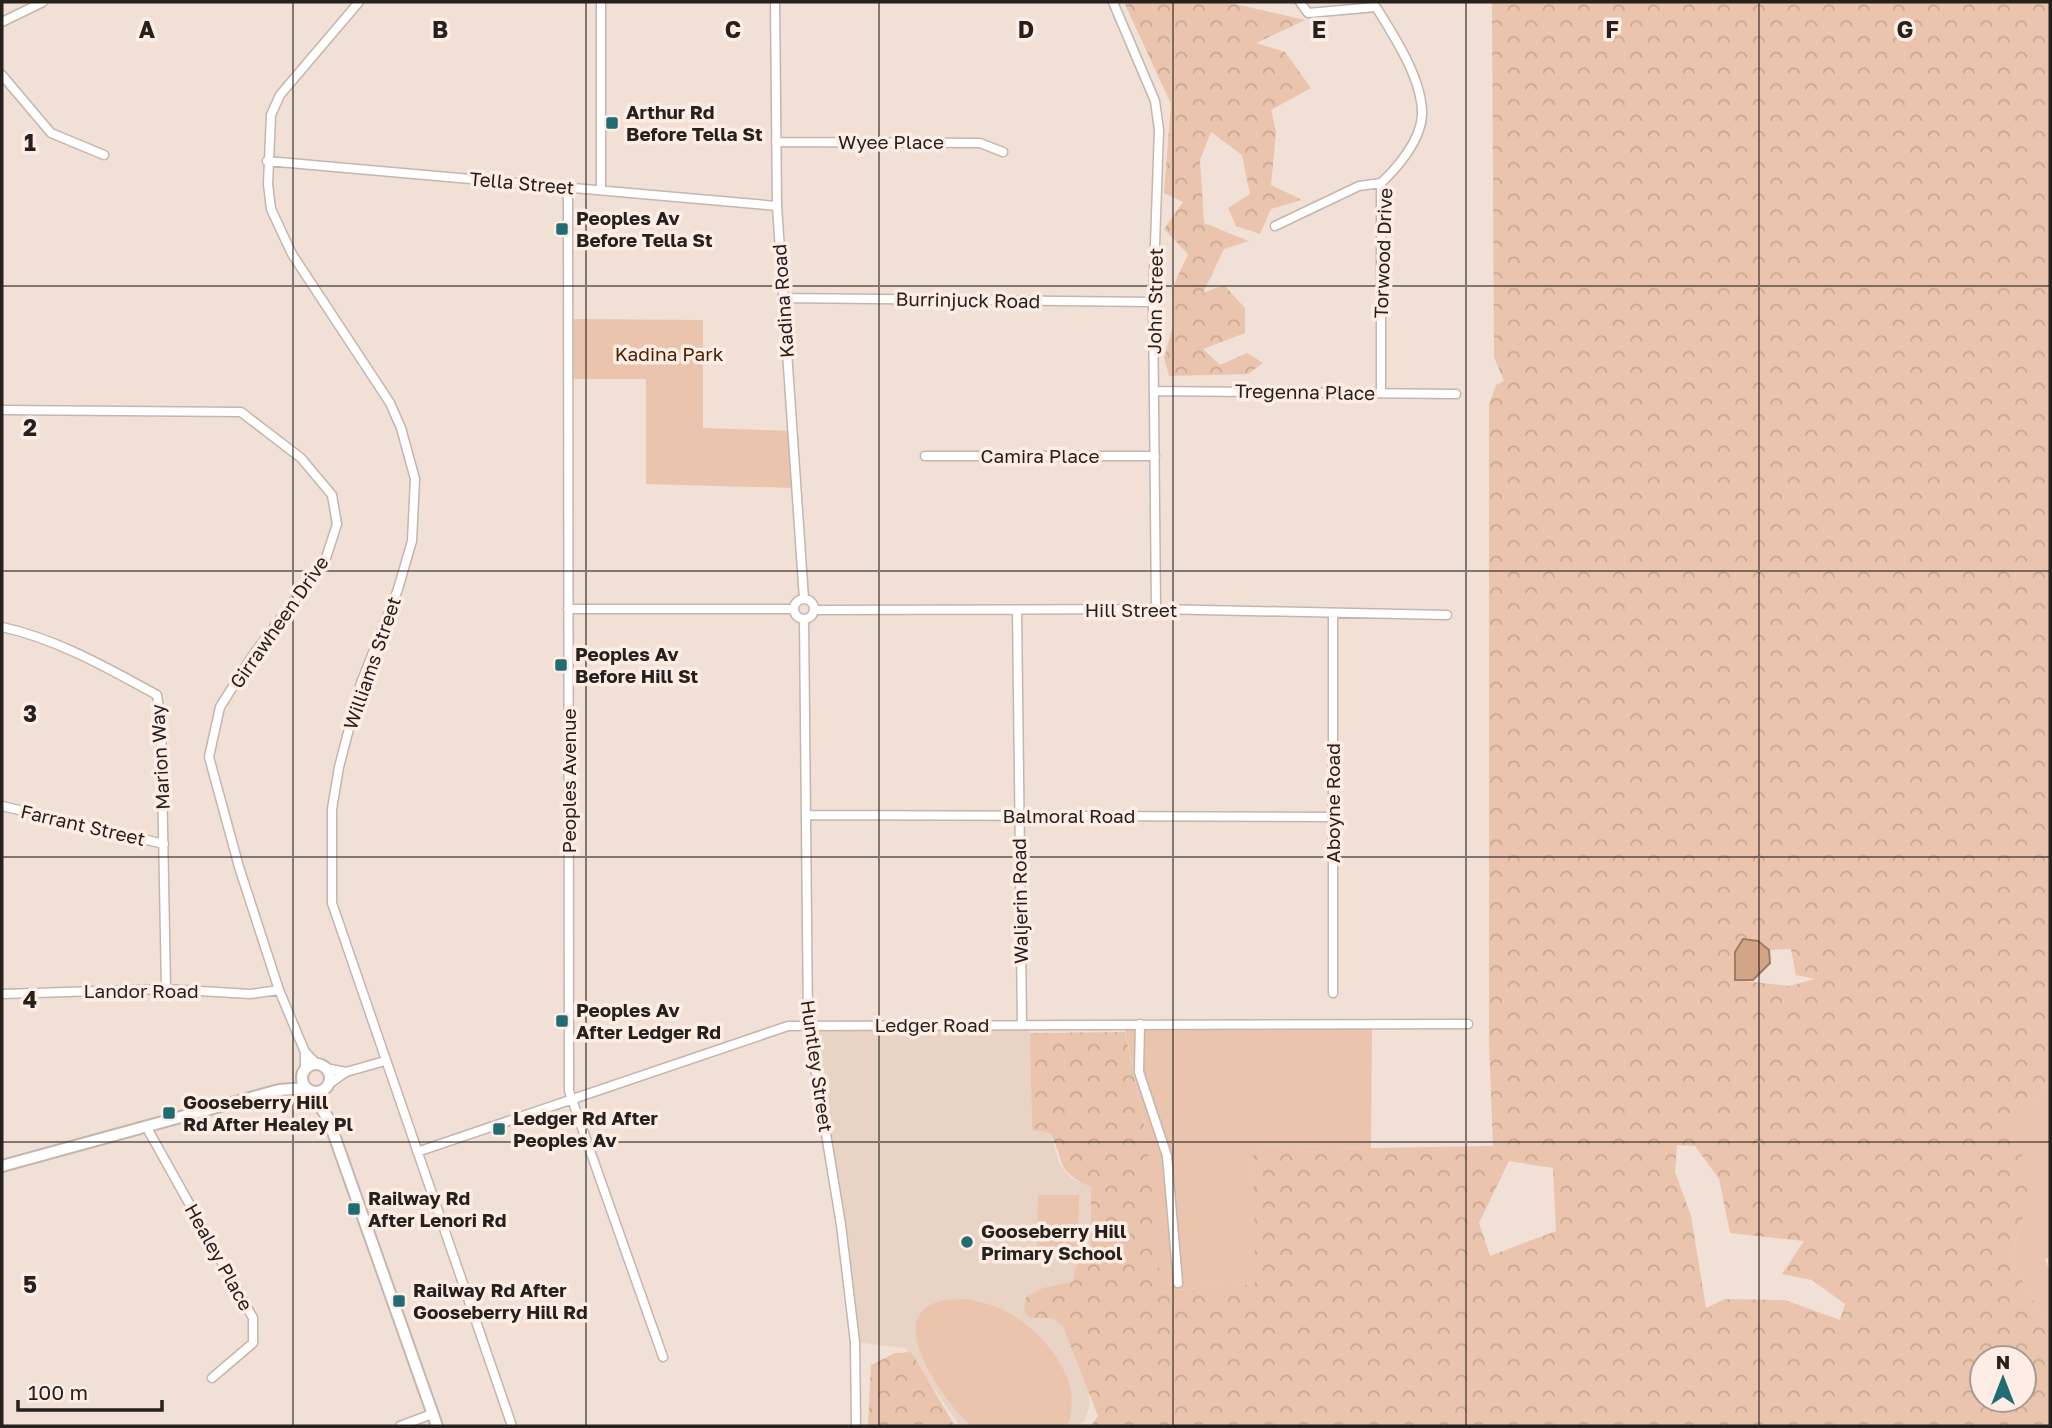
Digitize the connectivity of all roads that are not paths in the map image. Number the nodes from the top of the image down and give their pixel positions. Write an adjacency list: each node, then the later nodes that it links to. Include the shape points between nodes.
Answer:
1 (43, 2): 7 (street)
2 (359, 2): 12 (street, Williams Street, via 280,95 271,115)
3 (600, 2): 15 (street)
4 (775, 2): 9 (street, Kadina Road)
5 (1114, 2): 19 (street, John Street, via 1155,101 1159,130)
6 (1300, 2): 13 (street, Torwood Drive, via 1308,13 1376,7 1413,73 1422,116 1406,158)
7 (2, 22)
8 (2, 75): 11 (street, via 51,133)
9 (776, 142): 10 (street, Wyee Place, via 980,143); 16 (street, Kadina Road)
10 (1003, 152)
11 (104, 155)
12 (267, 161): 14 (street, Tella Street); 50 (street, Williams Street, via 271,209 292,254 390,402 415,479 408,560 355,703 332,809 332,903)
13 (1381, 183): 17 (street, via 1359,186); 21 (street, Torwood Drive)
14 (568, 188): 15 (street, Tella Street); 27 (street, Peoples Avenue)
15 (601, 190): 16 (street, Tella Street)
16 (777, 206): 18 (street, Kadina Road)
17 (1275, 226)
18 (783, 298): 19 (street, Burrinjuck Road); 26 (street, Kadina Road)
19 (1153, 302): 20 (street, John Street)
20 (1154, 391): 21 (street, Tregenna Place); 25 (street, John Street)
21 (1381, 393): 22 (street, Tregenna Place)
22 (1456, 394)
23 (2, 410): 42 (street, Girrawheen Drive, via 240,412 301,458 332,495 337,524 326,558 220,707 209,757)
24 (925, 456): 25 (street, Camira Place)
25 (1155, 456): 29 (street, John Street)
26 (804, 599): 28 (street); 30 (street, via 812,602)
27 (568, 609): 28 (street); 57 (street, Peoples Avenue)
28 (794, 609): 34 (street)
29 (1156, 609): 31 (street, Hill Street); 32 (street, Hill Street)
30 (815, 610): 31 (street, Hill Street); 34 (street)
31 (1017, 610): 38 (street, Waljerin Road)
32 (1332, 613): 33 (street, Hill Street); 39 (street, Aboyne Road)
33 (1447, 615)
34 (804, 619): 37 (street, Huntley Street)
35 (2, 627): 40 (street, Marion Way, via 31,634 157,695)
36 (2, 806): 40 (street, Farrant Street)
37 (806, 815): 38 (street, Balmoral Road); 45 (street, Huntley Street)
38 (1019, 816): 39 (street, Balmoral Road); 48 (street, Waljerin Road)
39 (1332, 817): 43 (street, Aboyne Road)
40 (164, 844): 41 (street, Marion Way)
41 (166, 989): 42 (street, Landor Road, via 250,994); 44 (street, Landor Road)
42 (279, 990): 49 (street, Girrawheen Drive)
43 (1332, 993)
44 (2, 995)
45 (808, 1024): 48 (street, Ledger Road); 57 (street, Ledger Road, via 788,1026); 69 (street, Huntley Street, via 855,1342)
46 (1140, 1024): 47 (street, Ledger Road); 48 (street, Ledger Road); 62 (street, via 1139,1072 1167,1156)
47 (1468, 1024)
48 (1022, 1025)
49 (305, 1052): 51 (street, Girrawheen Drive); 52 (street, Girrawheen Drive)
50 (385, 1061): 53 (street); 60 (street, Williams Street)
51 (321, 1066): 52 (street); 53 (street); 54 (street, via 330,1078)
52 (304, 1070): 55 (street, via 301,1079); 56 (street)
53 (346, 1072): 54 (street)
54 (327, 1086): 55 (street); 58 (street)
55 (307, 1089): 56 (street); 58 (street)
56 (279, 1090): 59 (street)
57 (572, 1097): 60 (street, Ledger Road); 63 (street, Peoples Avenue)
58 (328, 1118): 65 (street)
59 (147, 1128): 61 (street); 64 (street, Healey Place, via 253,1318 253,1343)
60 (417, 1152): 68 (street, Williams Street)
61 (2, 1166)
62 (1178, 1283)
63 (663, 1357)
64 (212, 1378)
65 (432, 1414): 66 (street); 67 (street)
66 (401, 1426)
67 (437, 1426)
68 (512, 1426)
69 (856, 1426)

